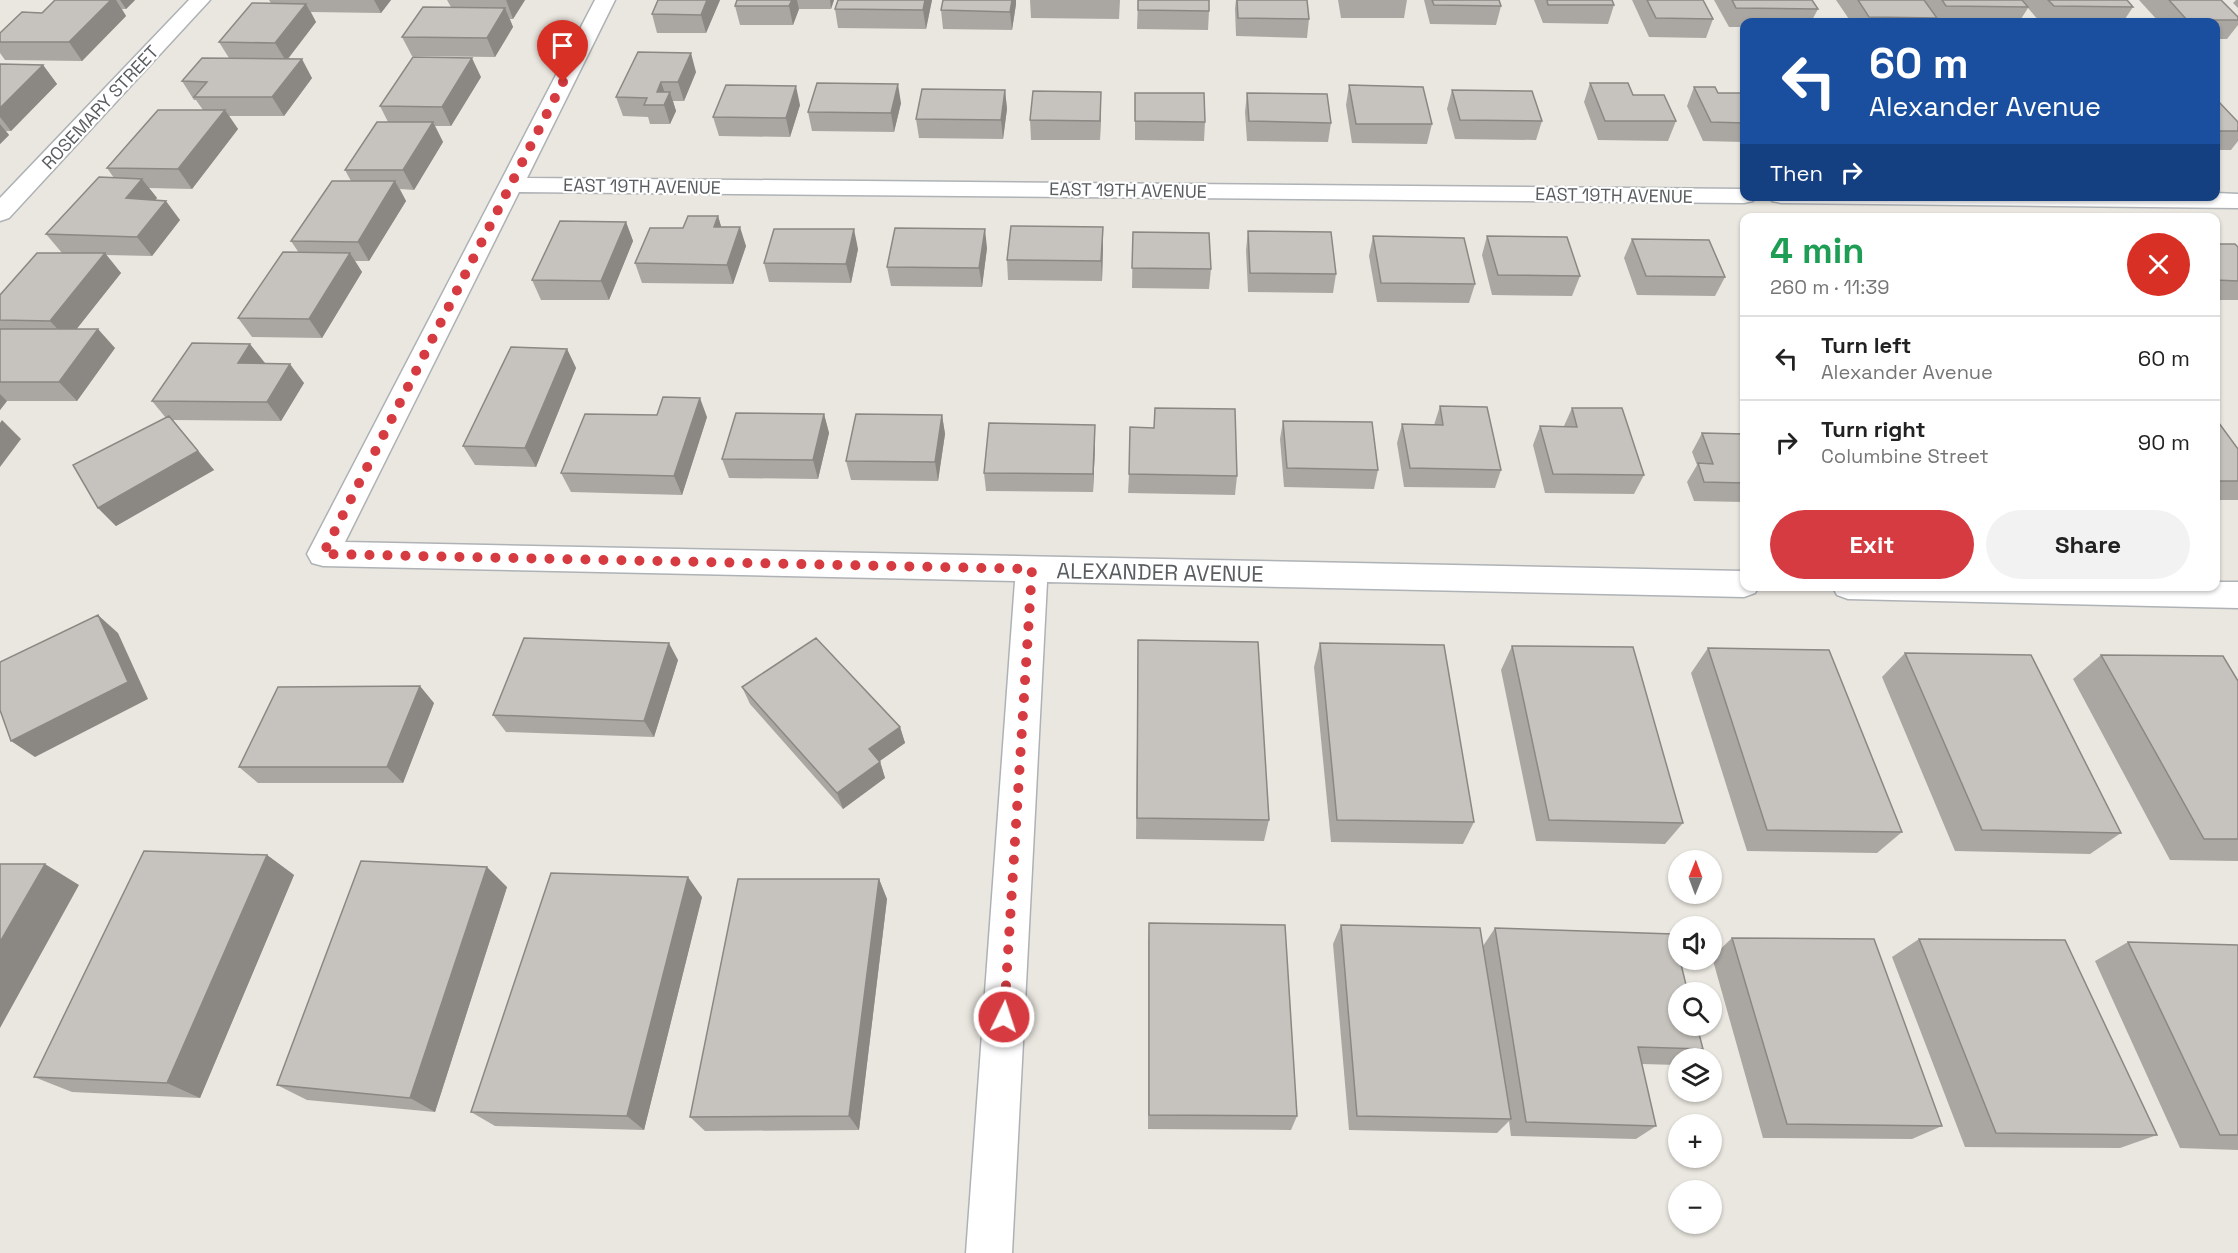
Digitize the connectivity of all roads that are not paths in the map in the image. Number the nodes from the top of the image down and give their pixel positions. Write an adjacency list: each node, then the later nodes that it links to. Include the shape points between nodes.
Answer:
1 (200, 0): 7 (street, ROSEMARY STREET)
2 (605, 0): 3 (street)
3 (511, 184): 4 (street, EAST 19TH AVENUE); 8 (street, ALEXANDER AVENUE, via 323,554)
4 (1740, 196)
5 (2220, 201): 6 (street)
6 (2238, 201)
7 (0, 213)
8 (1032, 569): 9 (street, ALEXANDER AVENUE); 12 (street)
9 (1740, 584)
10 (2065, 591): 11 (street)
11 (2238, 595)
12 (989, 1253)

